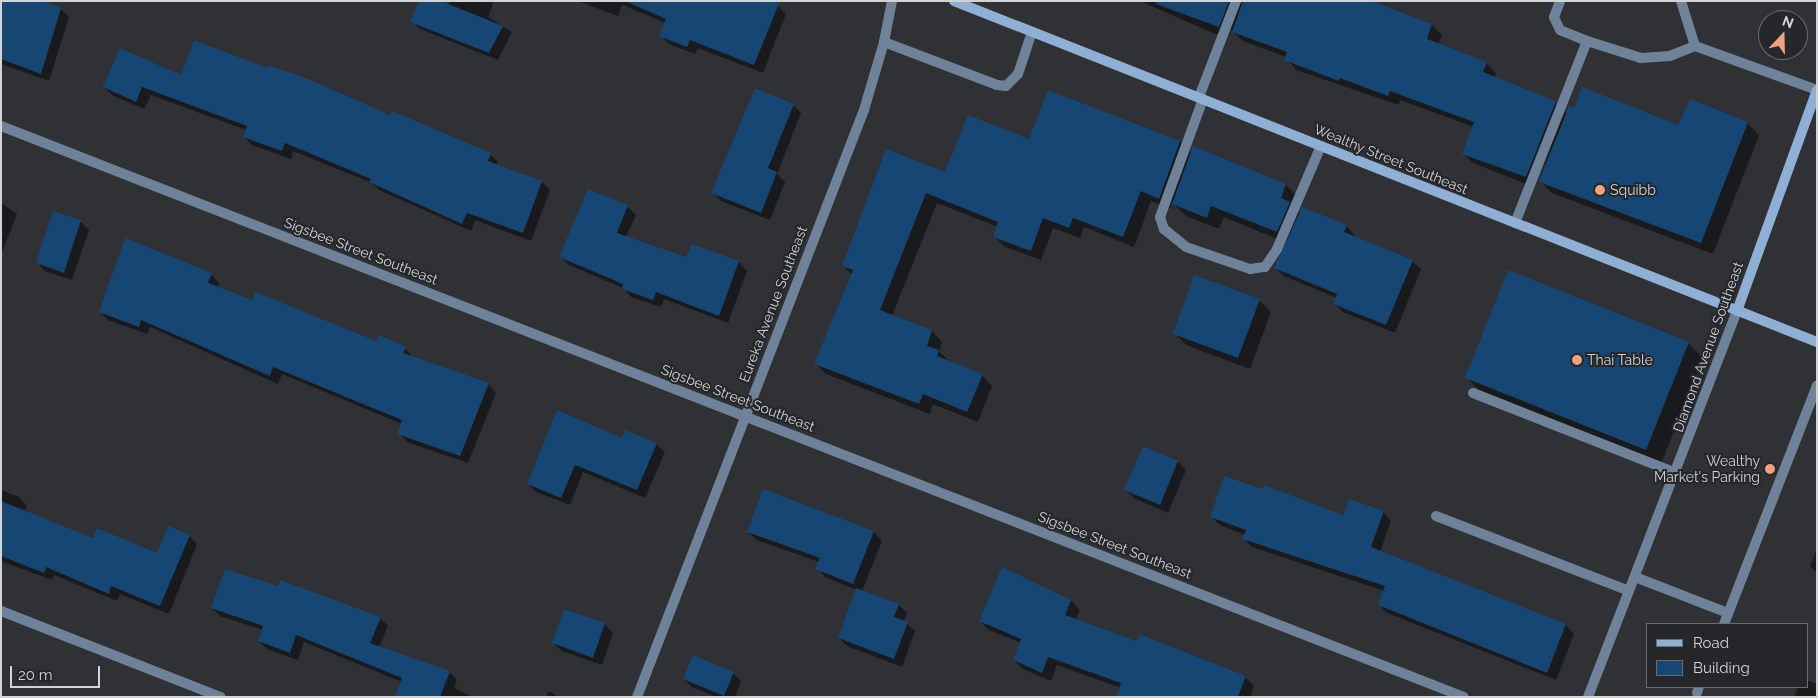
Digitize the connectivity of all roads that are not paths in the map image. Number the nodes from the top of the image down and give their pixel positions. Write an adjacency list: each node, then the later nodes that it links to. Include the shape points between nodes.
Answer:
1 (892, 1): 8 (street, Eureka Avenue Southeast)
2 (954, 1): 6 (main road, Wealthy Street Southeast)
3 (1236, 1): 11 (street)
4 (1560, 1): 7 (street, via 1554,17 1560,30)
5 (1681, 1): 9 (street)
6 (1032, 32): 8 (street, via 1018,74 1006,86 997,86); 11 (main road, Wealthy Street Southeast)
7 (1587, 41): 9 (street, via 1641,58 1670,56); 14 (street)
8 (884, 42): 19 (street, Eureka Avenue Southeast, via 864,110)
9 (1695, 46): 10 (street)
10 (1817, 90): 15 (main road, Diamond Avenue Southeast)
11 (1201, 98): 13 (main road, Wealthy Street Southeast); 13 (street, via 1160,217 1164,229 1186,247 1250,269 1265,267 1277,249)
12 (1, 126): 19 (street, Sigsbee Street Southeast)
13 (1321, 146): 14 (main road, Wealthy Street Southeast)
14 (1515, 223): 15 (main road, Wealthy Street Southeast)
15 (1737, 311): 16 (main road, Wealthy Street Southeast); 20 (street, Diamond Avenue Southeast)
16 (1817, 342)
17 (1817, 385): 25 (street)
18 (1473, 392): 20 (street)
19 (744, 415): 28 (street, Eureka Avenue Southeast); 29 (street, Sigsbee Street Southeast)
20 (1676, 473): 22 (street, Diamond Avenue Southeast)
21 (1436, 516): 23 (street)
22 (1635, 577): 23 (street, Diamond Avenue Southeast); 25 (street)
23 (1629, 591): 30 (street, Diamond Avenue Southeast)
24 (1, 611): 27 (street)
25 (1728, 613): 26 (street)
26 (1724, 623)
27 (221, 697)
28 (637, 697)
29 (1464, 697)
30 (1588, 697)

